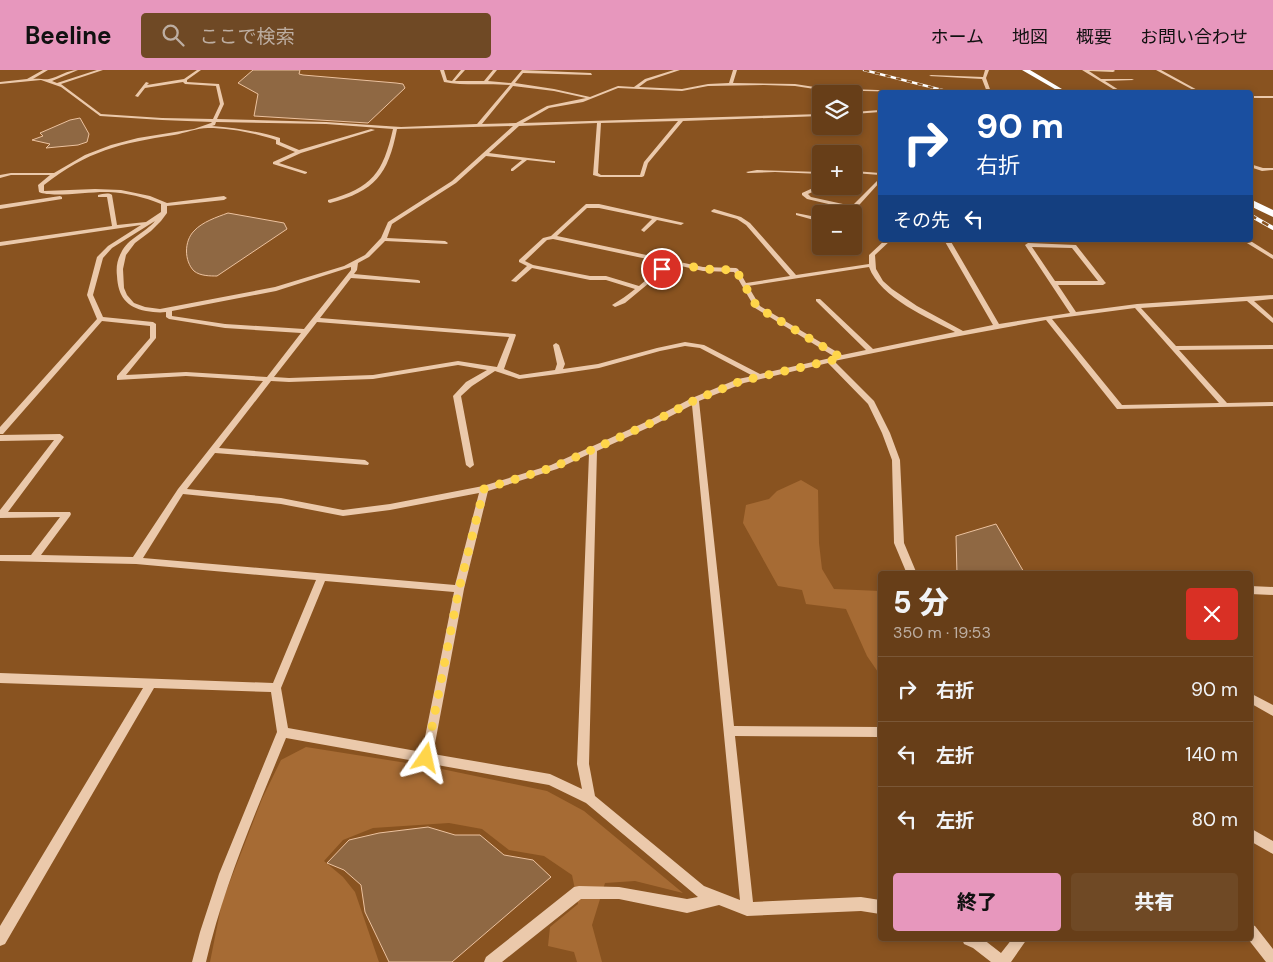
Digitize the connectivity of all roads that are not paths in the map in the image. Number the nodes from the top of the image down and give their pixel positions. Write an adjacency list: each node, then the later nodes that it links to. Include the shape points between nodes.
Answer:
1 (46, 70): 18 (street)
2 (76, 70): 26 (street)
3 (101, 70): 30 (street)
4 (199, 70): 22 (street)
5 (442, 70): 29 (street, via 445,81)
6 (463, 70): 29 (street)
7 (495, 70): 27 (street)
8 (678, 70): 33 (street, via 646,80)
9 (735, 70): 31 (street)
10 (927, 70): 21 (street, via 932,78)
11 (987, 70): 21 (street)
12 (1025, 70): 37 (highway)
13 (1084, 70): 17 (street); 23 (street)
14 (1158, 70): 39 (street)
15 (35, 71): 18 (street)
16 (524, 71): 19 (street); 32 (street)
17 (1112, 71)
18 (41, 72): 25 (street)
19 (590, 74)
20 (1018, 74): 36 (highway)
21 (984, 78): 35 (street)
22 (185, 80): 41 (street, via 145,85); 49 (street, via 186,83 218,85 222,104)
23 (1100, 80): 24 (street); 38 (street)
24 (1132, 80)
25 (24, 81): 26 (street); 28 (street); 34 (street)
26 (48, 81): 30 (street)
27 (485, 82): 29 (street); 32 (street)
28 (0, 83)
29 (452, 83)
30 (58, 84): 49 (street, via 100,115)
31 (731, 84): 33 (street, via 682,90); 40 (street)
32 (512, 85): 44 (street); 52 (street)
33 (635, 88): 44 (street, via 613,88)
34 (0, 89)
35 (988, 90)
36 (1046, 90)
37 (1060, 90)
38 (1117, 90)
39 (1195, 90)
40 (878, 91)
41 (137, 96)
42 (1273, 96): 43 (street)
43 (1253, 97)
44 (593, 98): 51 (street, via 548,107)
45 (878, 111): 46 (street)
46 (862, 112)
47 (812, 115): 48 (street)
48 (682, 119): 50 (street); 50 (street, via 646,163 642,176 633,177 595,174)
49 (215, 120): 53 (street); 54 (street)
50 (599, 122): 51 (street)
51 (518, 124): 52 (street); 57 (street)
52 (479, 125): 55 (street)
53 (206, 127): 56 (street, via 261,133); 67 (street, via 111,146)
54 (382, 128): 55 (street); 56 (street)
55 (395, 128): 74 (street, via 384,165 376,175 364,188)
56 (299, 152): 64 (street, via 275,163)
57 (485, 154): 58 (street); 92 (street, via 434,196 390,223)
58 (526, 159): 59 (street); 62 (street)
59 (553, 162)
60 (1253, 166): 61 (street)
61 (1273, 169)
62 (513, 170)
63 (748, 172): 65 (street)
64 (305, 173)
65 (812, 173)
66 (862, 173): 68 (street)
67 (55, 174): 69 (street); 77 (street, via 41,185 42,192 124,190)
68 (878, 174)
69 (0, 176)
70 (878, 181): 79 (street)
71 (812, 190): 78 (street, via 804,194 808,198)
72 (1253, 194): 76 (highway)
73 (224, 198): 77 (street)
74 (330, 202)
75 (1253, 204): 84 (highway)
76 (1273, 204)
77 (164, 205): 82 (street)
78 (840, 205)
79 (856, 205)
80 (0, 207): 89 (street, via 45,199 109,195)
81 (714, 211): 104 (street, via 748,224)
82 (162, 214): 87 (street); 115 (street, via 158,223 124,252 119,272 120,293 127,301 142,308 160,312)
83 (798, 214): 86 (street)
84 (1273, 214)
85 (656, 218): 88 (street); 90 (street); 91 (street, via 586,206)
86 (812, 218)
87 (150, 223): 89 (street); 118 (street, via 110,247 100,257 90,295)
88 (681, 224)
89 (115, 228): 96 (street)
90 (644, 230)
91 (553, 237): 100 (street); 102 (street, via 545,239 521,260)
92 (384, 239): 97 (street); 99 (street, via 367,256)
93 (886, 242): 101 (street, via 872,255)
94 (948, 242): 121 (street)
95 (1248, 242): 98 (street)
96 (0, 244)
97 (445, 244)
98 (1273, 257)
99 (355, 262): 103 (street); 115 (street, via 276,289)
100 (671, 262): 108 (street, via 703,269 736,270); 109 (street)
101 (871, 265): 104 (street); 123 (street, via 876,276 910,304)
102 (531, 266): 105 (street); 109 (street, via 590,278 606,278)
103 (350, 276): 106 (street); 119 (street)
104 (794, 277): 108 (street)
105 (514, 281)
106 (418, 282)
107 (1053, 283): 107 (street, via 1028,245 1074,246 1103,283); 116 (street)
108 (745, 285): 128 (street, via 757,307)
109 (640, 288): 113 (street)
110 (1273, 297): 111 (street)
111 (1248, 299): 114 (street); 120 (street)
112 (818, 300): 127 (street)
113 (615, 305)
114 (1137, 307): 116 (street); 126 (street)
115 (169, 309): 122 (street, via 169,317 225,326)
116 (1074, 314): 117 (street)
117 (1048, 318): 121 (street); 136 (street, via 1120,407)
118 (100, 319): 133 (street, via 152,324 153,338 120,378 186,374); 137 (street)
119 (315, 320): 122 (street); 130 (street, via 513,335)
120 (1273, 321)
121 (997, 327): 123 (street)
122 (307, 331): 133 (street)
123 (962, 333): 127 (street)
124 (556, 345): 131 (street, via 561,364)
125 (1273, 347): 126 (street)
126 (1174, 348): 136 (street)
127 (871, 351): 128 (street)
128 (842, 358): 129 (street)
129 (829, 360): 132 (street); 148 (street, via 871,403 886,433 896,460 899,544)
130 (497, 369): 131 (street, via 519,377); 133 (street, via 458,364 373,377); 142 (street, via 469,384 457,396)
131 (558, 372): 132 (street, via 599,366 685,344 702,346)
132 (759, 376): 134 (street)
133 (270, 379): 140 (street)
134 (695, 400): 139 (street); 158 (street)
135 (1273, 404): 136 (street)
136 (1225, 405)
137 (0, 432)
138 (0, 438): 146 (street, via 60,437 1,515 67,514)
139 (593, 449): 143 (street, via 554,467); 162 (street, via 583,764)
140 (212, 450): 141 (street); 144 (street)
141 (365, 463)
142 (470, 465)
143 (484, 489): 144 (street, via 343,513 281,502); 150 (street)
144 (181, 491): 147 (street)
145 (0, 558): 146 (street)
146 (34, 558): 147 (street)
147 (136, 561): 149 (street)
148 (911, 571)
149 (322, 577): 150 (street); 155 (street)
150 (459, 589): 161 (street)
151 (1253, 590): 152 (street)
152 (1273, 591)
153 (0, 678): 154 (street)
154 (151, 683): 155 (street); 169 (street)
155 (276, 688): 159 (street)
156 (1253, 700): 157 (street)
157 (1273, 711)
158 (728, 731): 160 (street); 167 (street)
159 (283, 732): 161 (street); 173 (street, via 226,870 207,923)
160 (878, 732)
161 (426, 758): 162 (street, via 550,780)
162 (590, 799): 165 (street, via 700,890)
163 (1253, 836): 164 (street)
164 (1273, 848)
165 (719, 898): 167 (street); 174 (street, via 687,906 619,893 579,892)
166 (878, 907): 167 (street, via 861,904)
167 (746, 909)
168 (1253, 935): 172 (street)
169 (0, 939)
170 (974, 941): 175 (street)
171 (1018, 941): 175 (street)
172 (1273, 960)
173 (199, 962)
174 (491, 962)
175 (1002, 962)

